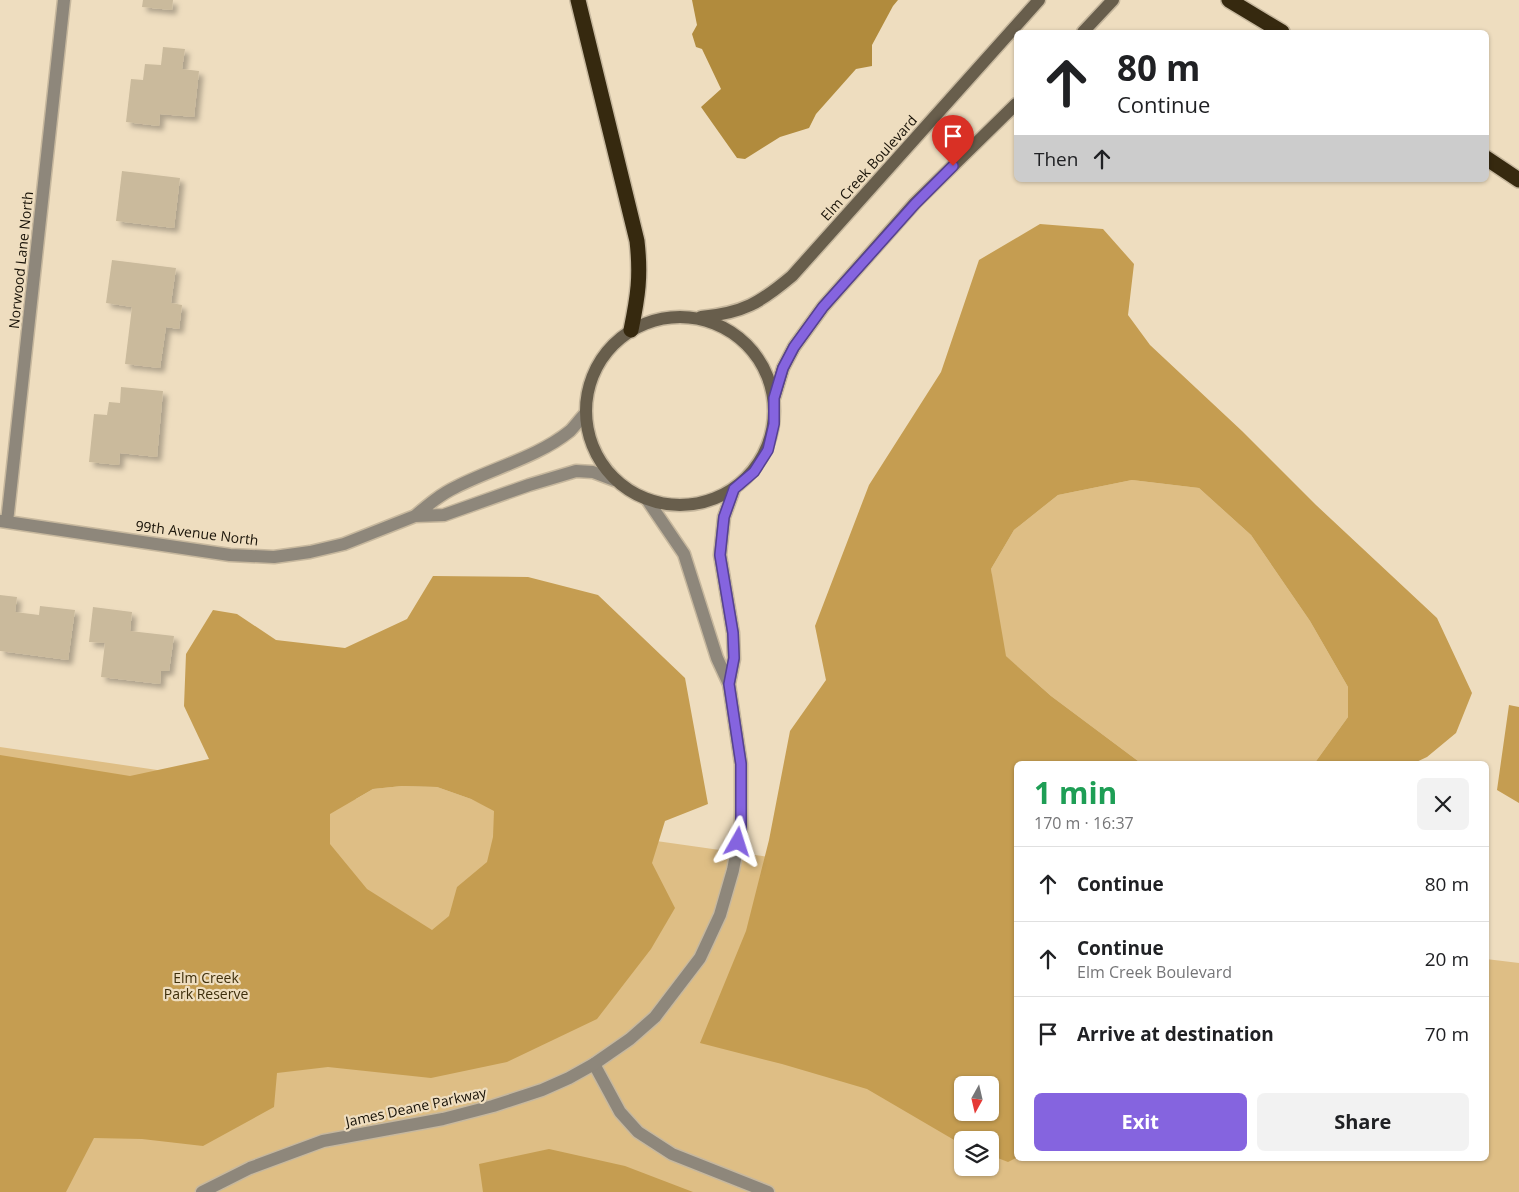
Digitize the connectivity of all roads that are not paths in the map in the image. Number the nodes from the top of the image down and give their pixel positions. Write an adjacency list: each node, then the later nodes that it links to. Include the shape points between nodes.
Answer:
1 (64, 0): 19 (street, Norwood Lane North)
2 (578, 0): 12 (highway, via 637,241 640,270)
3 (1039, 0): 11 (main road, Elm Creek Boulevard, via 792,276 745,309)
4 (1113, 0): 6 (main road)
5 (1229, 0): 7 (highway)
6 (1085, 30)
7 (1279, 30)
8 (1014, 106): 13 (main road, via 915,204 823,307 794,347 783,368)
9 (1489, 160): 10 (highway)
10 (1519, 180)
11 (696, 318): 12 (main road, via 673,317); 13 (main road, via 724,327 748,345 766,370)
12 (631, 330): 14 (main road, via 612,346 597,366 588,389)
13 (774, 398): 16 (main road, via 774,424 768,450 754,472)
14 (586, 414): 15 (main road, via 589,438 599,460); 18 (street, 99th Avenue North, via 552,442 456,487)
15 (614, 480): 17 (main road); 18 (street, 99th Avenue North, via 593,472 576,471 444,515)
16 (734, 489): 17 (main road, via 714,500 692,505 670,506); 20 (street, James Deane Parkway, via 724,517 720,550 733,633 734,658)
17 (648, 500): 20 (street, James Deane Parkway, via 684,554 716,658)
18 (415, 516): 19 (street, 99th Avenue North, via 344,544 274,558 230,555)
19 (4, 522)
20 (729, 684): 21 (street, James Deane Parkway, via 741,764 741,828 720,915 700,958 655,1017)
21 (594, 1064): 22 (street, James Deane Parkway, via 542,1090 493,1106 443,1119 323,1141 250,1168); 23 (street, via 620,1112 638,1132 672,1154)
22 (202, 1192)
23 (768, 1192)

